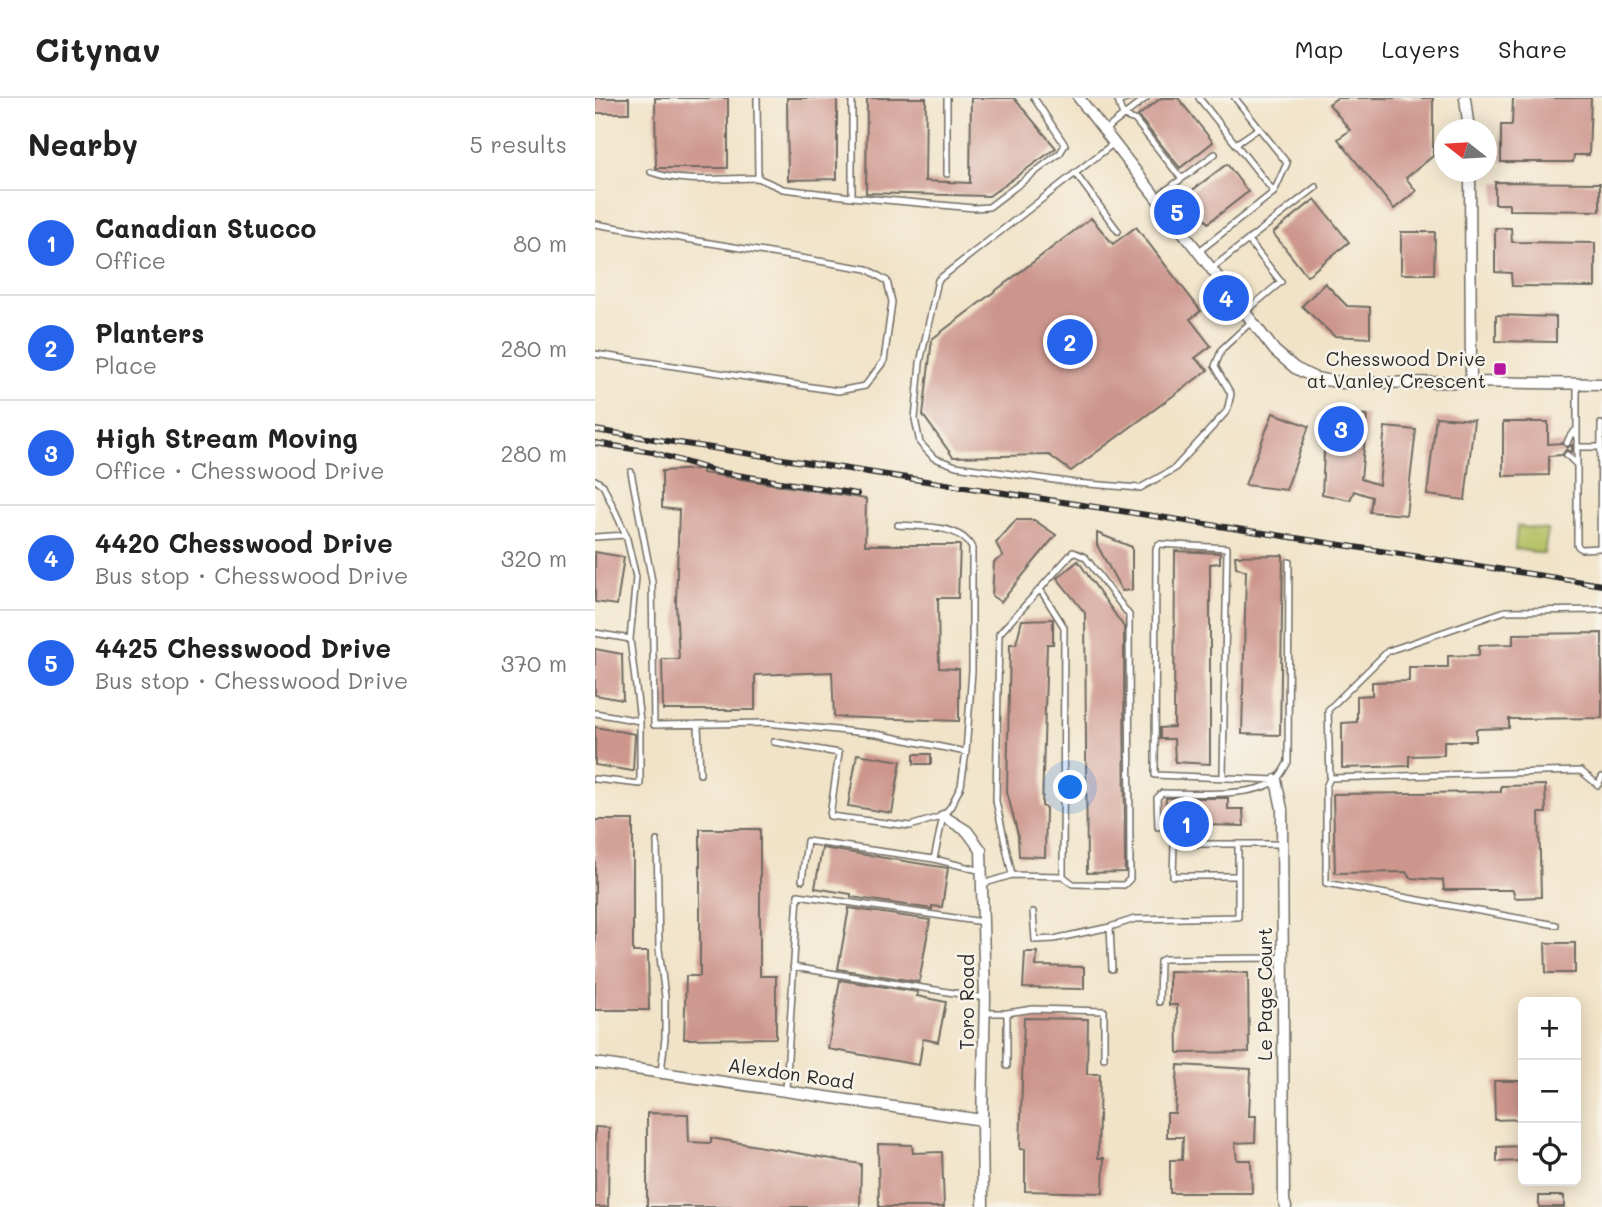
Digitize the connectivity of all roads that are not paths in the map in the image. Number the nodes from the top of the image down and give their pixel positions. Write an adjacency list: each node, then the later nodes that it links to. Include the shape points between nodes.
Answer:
1 (757, 98): 22 (lane)
2 (852, 98): 27 (lane)
3 (947, 98): 21 (lane)
4 (1034, 98): 27 (lane, via 1065,145 989,207)
5 (1079, 98): 15 (street)
6 (1130, 98): 11 (lane)
7 (1146, 98): 12 (lane)
8 (1199, 98): 17 (lane)
9 (1235, 98): 14 (lane)
10 (1465, 98): 13 (street)
11 (1119, 99): 12 (lane)
12 (1123, 116): 15 (lane); 23 (lane, via 1135,120)
13 (1468, 119)
14 (1259, 128): 17 (lane); 26 (lane, via 1287,163)
15 (1104, 131): 16 (street)
16 (1114, 143): 20 (lane); 28 (street)
17 (1236, 145): 26 (lane)
18 (1215, 153): 23 (lane)
19 (651, 172): 22 (lane, via 693,179)
20 (1075, 173): 30 (lane); 35 (lane, via 938,280 920,363 915,419 920,443 934,458 956,466 1140,488 1174,469 1227,411 1231,394 1215,366 1222,349)
21 (947, 174)
22 (758, 178): 27 (lane, via 783,189)
23 (1181, 178): 28 (lane)
24 (1470, 182): 37 (street)
25 (1316, 187): 31 (lane)
26 (1274, 192): 32 (lane)
27 (852, 197)
28 (1157, 197): 32 (street)
29 (595, 223): 36 (lane, via 867,269 887,281 892,302 884,361 865,386 838,391)
30 (1118, 231)
31 (1248, 240): 33 (lane); 34 (lane, via 1281,282)
32 (1198, 252): 33 (street)
33 (1211, 269): 34 (street)
34 (1245, 312): 35 (street)
35 (1252, 321): 37 (street, via 1285,360 1315,378 1343,383)
36 (595, 354)
37 (1471, 382): 38 (street)
38 (1577, 384): 39 (street); 41 (lane)
39 (1602, 384)
40 (1601, 424): 44 (lane)
41 (1576, 430): 42 (lane); 43 (lane)
42 (1567, 443)
43 (1577, 447): 44 (lane); 46 (lane)
44 (1601, 447): 46 (lane, via 1598,550 1577,545)
45 (1567, 455): 46 (lane)
46 (1577, 465)
47 (631, 472): 59 (lane, via 652,581 654,725)
48 (595, 480): 50 (lane, via 603,485)
49 (898, 525): 61 (lane, via 958,533 972,548 972,671)
50 (626, 534): 51 (lane); 56 (lane, via 636,577)
51 (595, 537)
52 (1289, 562): 67 (lane, via 1288,762)
53 (1040, 589): 75 (lane, via 999,634 996,801); 76 (lane, via 1064,627); 76 (lane, via 1073,552 1085,557 1129,615 1130,879 1124,885 1073,884)
54 (1602, 610): 65 (lane, via 1505,611 1388,651 1328,710)
55 (595, 632): 56 (lane)
56 (630, 639): 58 (lane)
57 (595, 713): 58 (lane)
58 (640, 721): 66 (lane, via 640,784)
59 (698, 724): 61 (lane, via 767,723 865,732); 62 (lane)
60 (774, 742): 68 (lane, via 839,753 830,816 910,826)
61 (966, 752): 68 (lane, via 961,786)
62 (700, 775)
63 (1223, 776): 63 (lane, via 1155,775 1159,544 1227,548); 67 (lane)
64 (1602, 777): 65 (lane, via 1598,785 1581,771)
65 (1330, 778): 82 (lane, via 1326,788 1326,883)
66 (595, 779)
67 (1276, 780): 69 (lane, via 1256,789 1218,794 1162,793 1157,798); 72 (street, Le Page Court)
68 (943, 816): 73 (lane); 74 (street, Toro Road, via 967,831 981,850)
69 (1158, 827)
70 (657, 841): 94 (lane, via 659,949 666,997)
71 (1238, 844): 72 (lane); 77 (lane); 77 (lane, via 1174,844 1173,876)
72 (1282, 845): 84 (street, Le Page Court)
73 (934, 859): 74 (lane); 78 (lane, via 807,841)
74 (982, 871): 79 (street, Toro Road)
75 (1012, 875): 76 (lane); 79 (lane)
76 (1063, 876)
77 (1238, 876): 83 (lane, via 1238,917 1135,919)
78 (802, 880)
79 (982, 884): 81 (street, Toro Road)
80 (1033, 912): 83 (lane, via 1035,940)
81 (983, 922): 85 (lane, via 798,895); 87 (street, Toro Road)
82 (1556, 925)
83 (1110, 928): 86 (lane)
84 (1281, 958): 88 (lane, via 1164,959 1160,961); 98 (street, Le Page Court)
85 (793, 967): 87 (lane); 95 (lane)
86 (1112, 969)
87 (985, 998): 89 (street, Toro Road)
88 (1159, 1002)
89 (985, 1013): 90 (lane); 96 (street, Toro Road)
90 (1007, 1013): 91 (lane, via 1104,1011); 93 (lane)
91 (1104, 1058)
92 (595, 1063): 94 (street, Alexdon Road)
93 (1007, 1066)
94 (661, 1072): 95 (street, Alexdon Road)
95 (786, 1090): 96 (street, Alexdon Road)
96 (982, 1120): 97 (street, Toro Road)
97 (983, 1207)
98 (1286, 1207)

